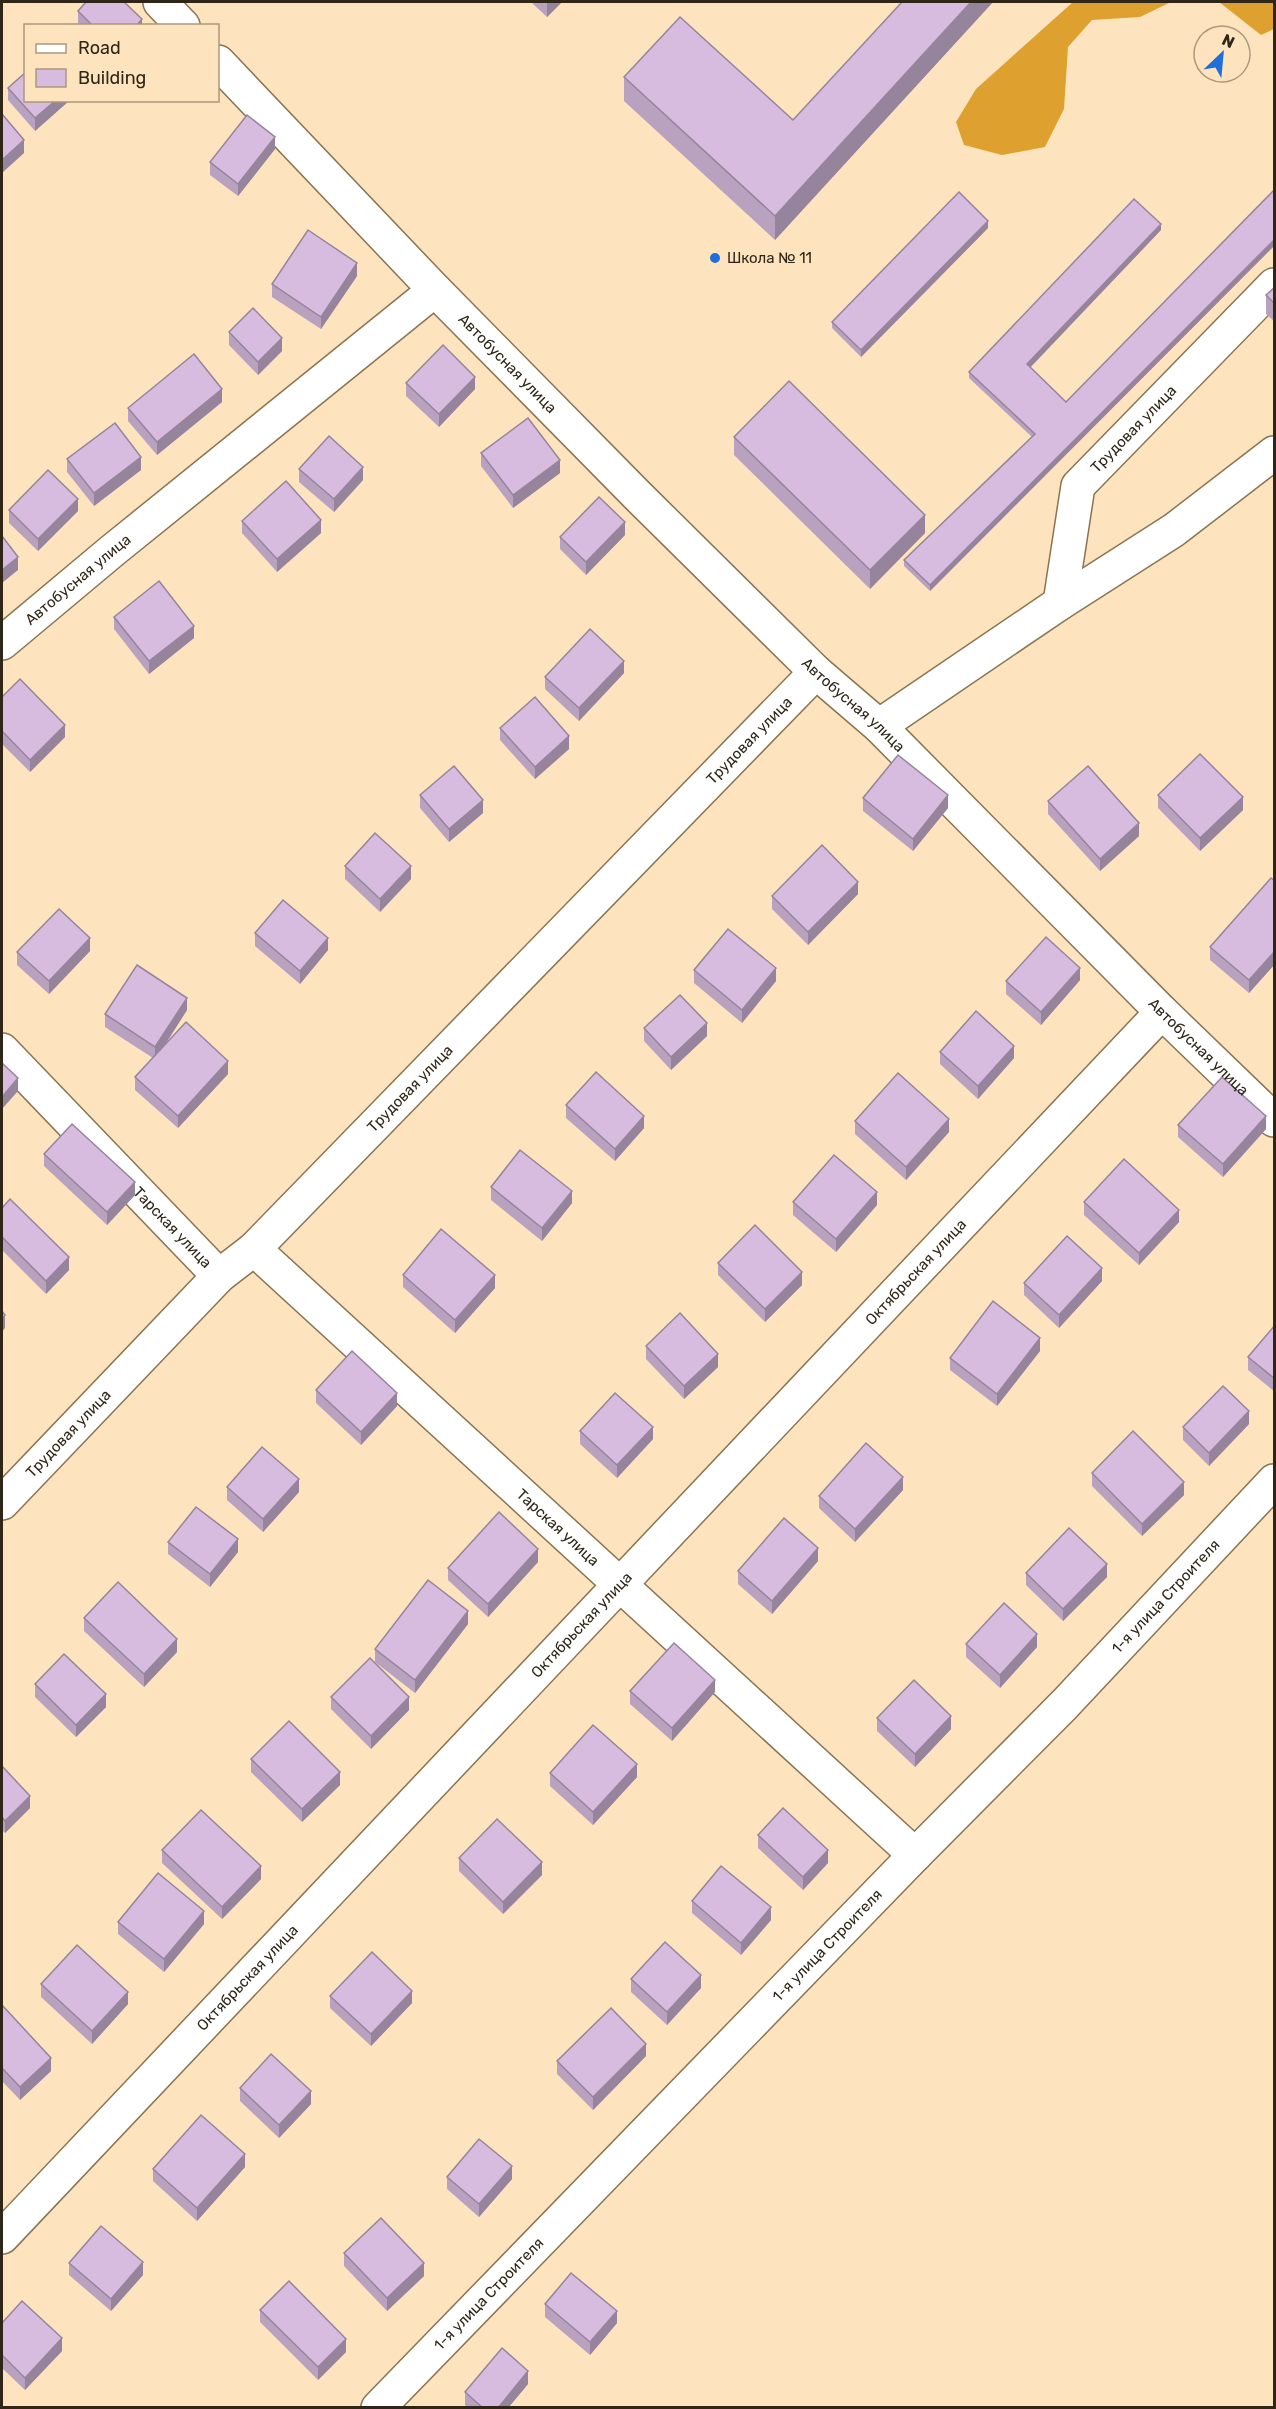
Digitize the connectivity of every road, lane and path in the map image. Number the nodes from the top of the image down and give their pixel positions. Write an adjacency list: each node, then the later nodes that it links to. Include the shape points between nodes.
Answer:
1 (160, 2): 2 (street)
2 (181, 24)
3 (219, 63): 5 (street, Автобусная улица)
4 (1275, 285): 7 (street, Трудовая улица, via 1078,486)
5 (435, 290): 8 (street, Автобусная улица); 9 (street, Автобусная улица)
6 (1275, 453): 7 (street, via 1174,530)
7 (1060, 603): 10 (street)
8 (2, 643)
9 (816, 672): 10 (street, Автобусная улица); 14 (street, Трудовая улица)
10 (879, 726): 11 (street, Автобусная улица)
11 (1162, 1012): 13 (street, Автобусная улица); 18 (street, Октябрьская улица)
12 (2, 1050): 15 (street, Тарская улица)
13 (1275, 1120)
14 (254, 1249): 15 (street, Трудовая улица); 18 (street, Тарская улица)
15 (219, 1276): 17 (street, Трудовая улица)
16 (1275, 1481): 19 (street, 1-я улица Строителя, via 1065,1704)
17 (2, 1503)
18 (620, 1586): 19 (street, Тарская улица); 20 (street, Октябрьская улица)
19 (915, 1855): 21 (street, 1-я улица Строителя)
20 (2, 2237)
21 (378, 2408)

